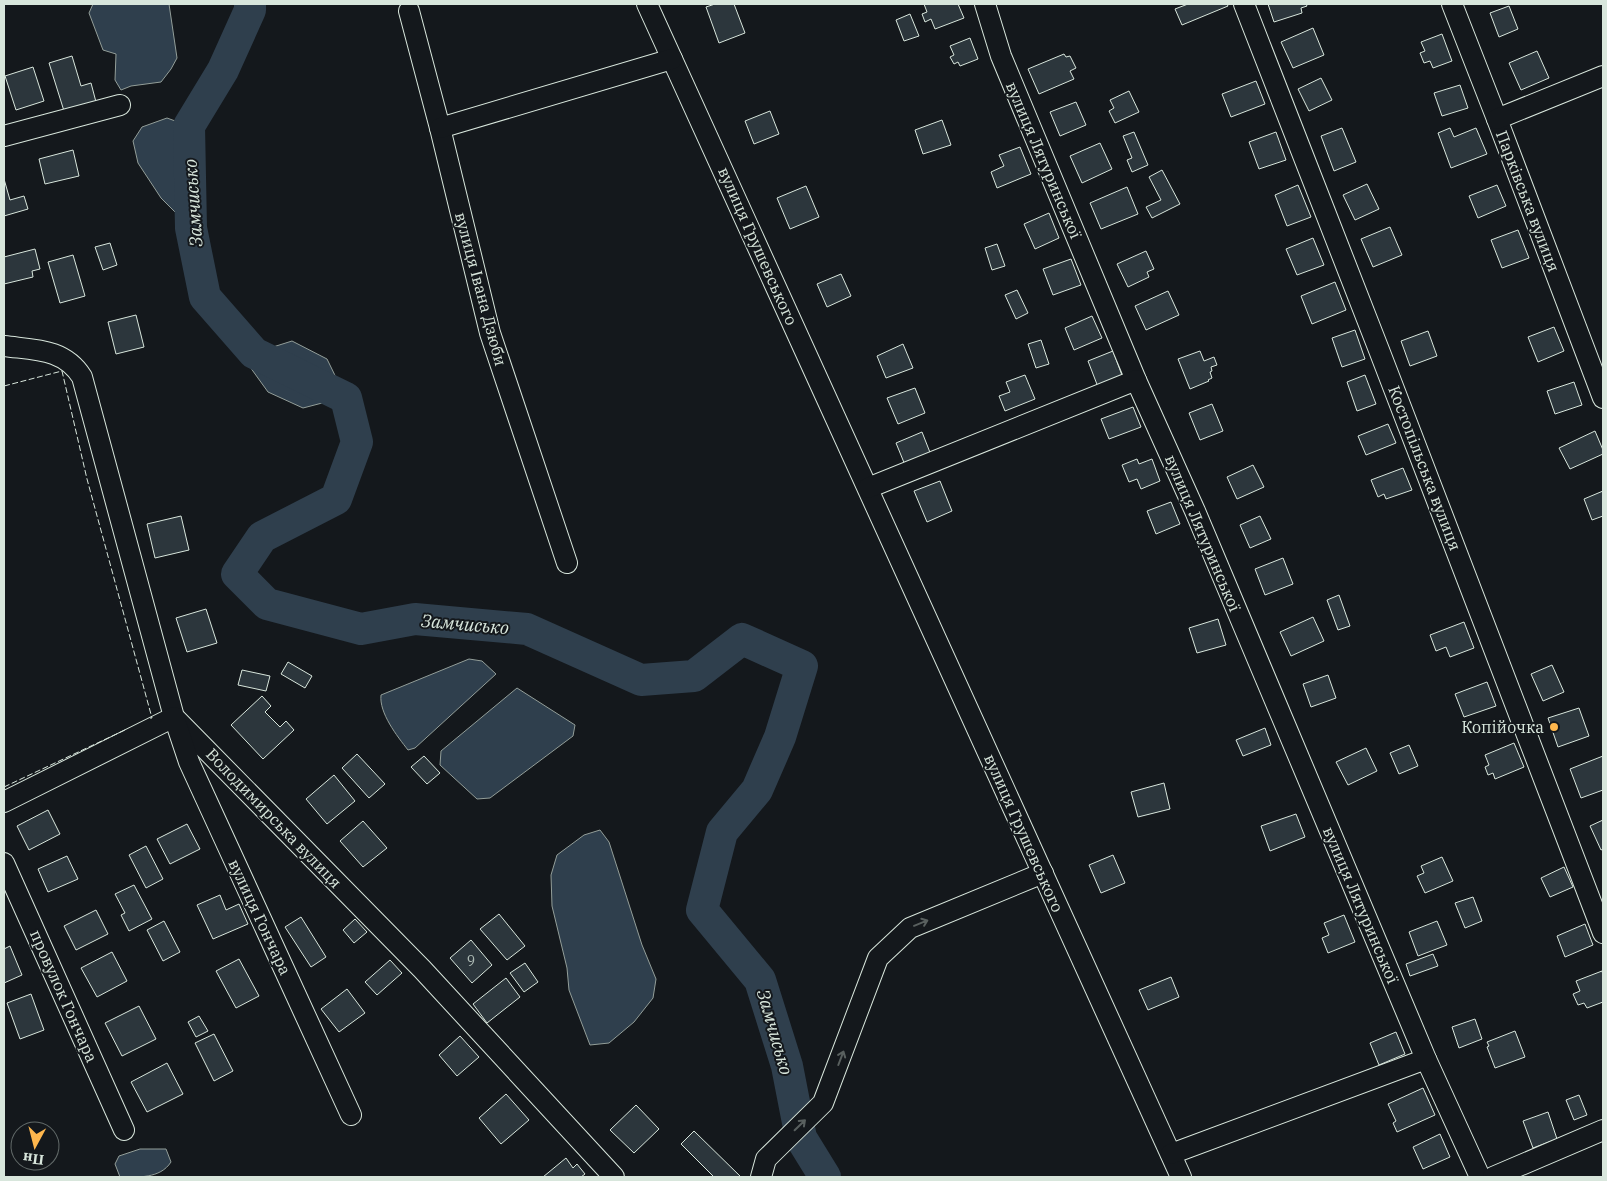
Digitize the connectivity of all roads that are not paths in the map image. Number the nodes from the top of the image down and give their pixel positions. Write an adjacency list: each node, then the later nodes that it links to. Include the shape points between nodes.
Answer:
1 (647, 4): 6 (street, вулиця Грушевського)
2 (985, 4): 13 (street, вулиця Лятуринської, via 1001,56)
3 (1244, 4): 21 (street, Костопільська вулиця)
4 (1452, 4): 9 (street, Парківська вулиця)
5 (409, 11): 10 (street, вулиця Івана Дзюби)
6 (672, 59): 10 (street); 15 (street, вулиця Грушевського)
7 (1603, 76): 9 (street)
8 (120, 105): 11 (street)
9 (1497, 119): 14 (street, Парківська вулиця)
10 (440, 128): 16 (street, вулиця Івана Дзюби, via 490,333)
11 (4, 136)
12 (4, 346): 17 (street, Володимирська вулиця, via 58,354 77,368 82,377)
13 (1136, 380): 15 (street); 22 (street, вулиця Лятуринської, via 1195,511)
14 (1603, 398)
15 (868, 488): 20 (street, вулиця Грушевського)
16 (567, 562)
17 (174, 717): 18 (street); 23 (street, вулиця Гончара, via 189,762); 27 (street, Володимирська вулиця, via 422,969)
18 (4, 802)
19 (4, 862): 24 (street, провулок Гончара)
20 (1043, 873): 26 (street, вулиця Грушевського); 28 (street, one-way to 20, via 766,1158 823,1103 878,958 910,928)
21 (1603, 934)
22 (1426, 1059): 26 (street); 30 (street, вулиця Лятуринської)
23 (351, 1114)
24 (124, 1130)
25 (1603, 1130): 31 (street)
26 (1171, 1154): 29 (street, вулиця Грушевського)
27 (614, 1177)
28 (761, 1177)
29 (1181, 1177)
30 (1480, 1177)
31 (1493, 1177)

